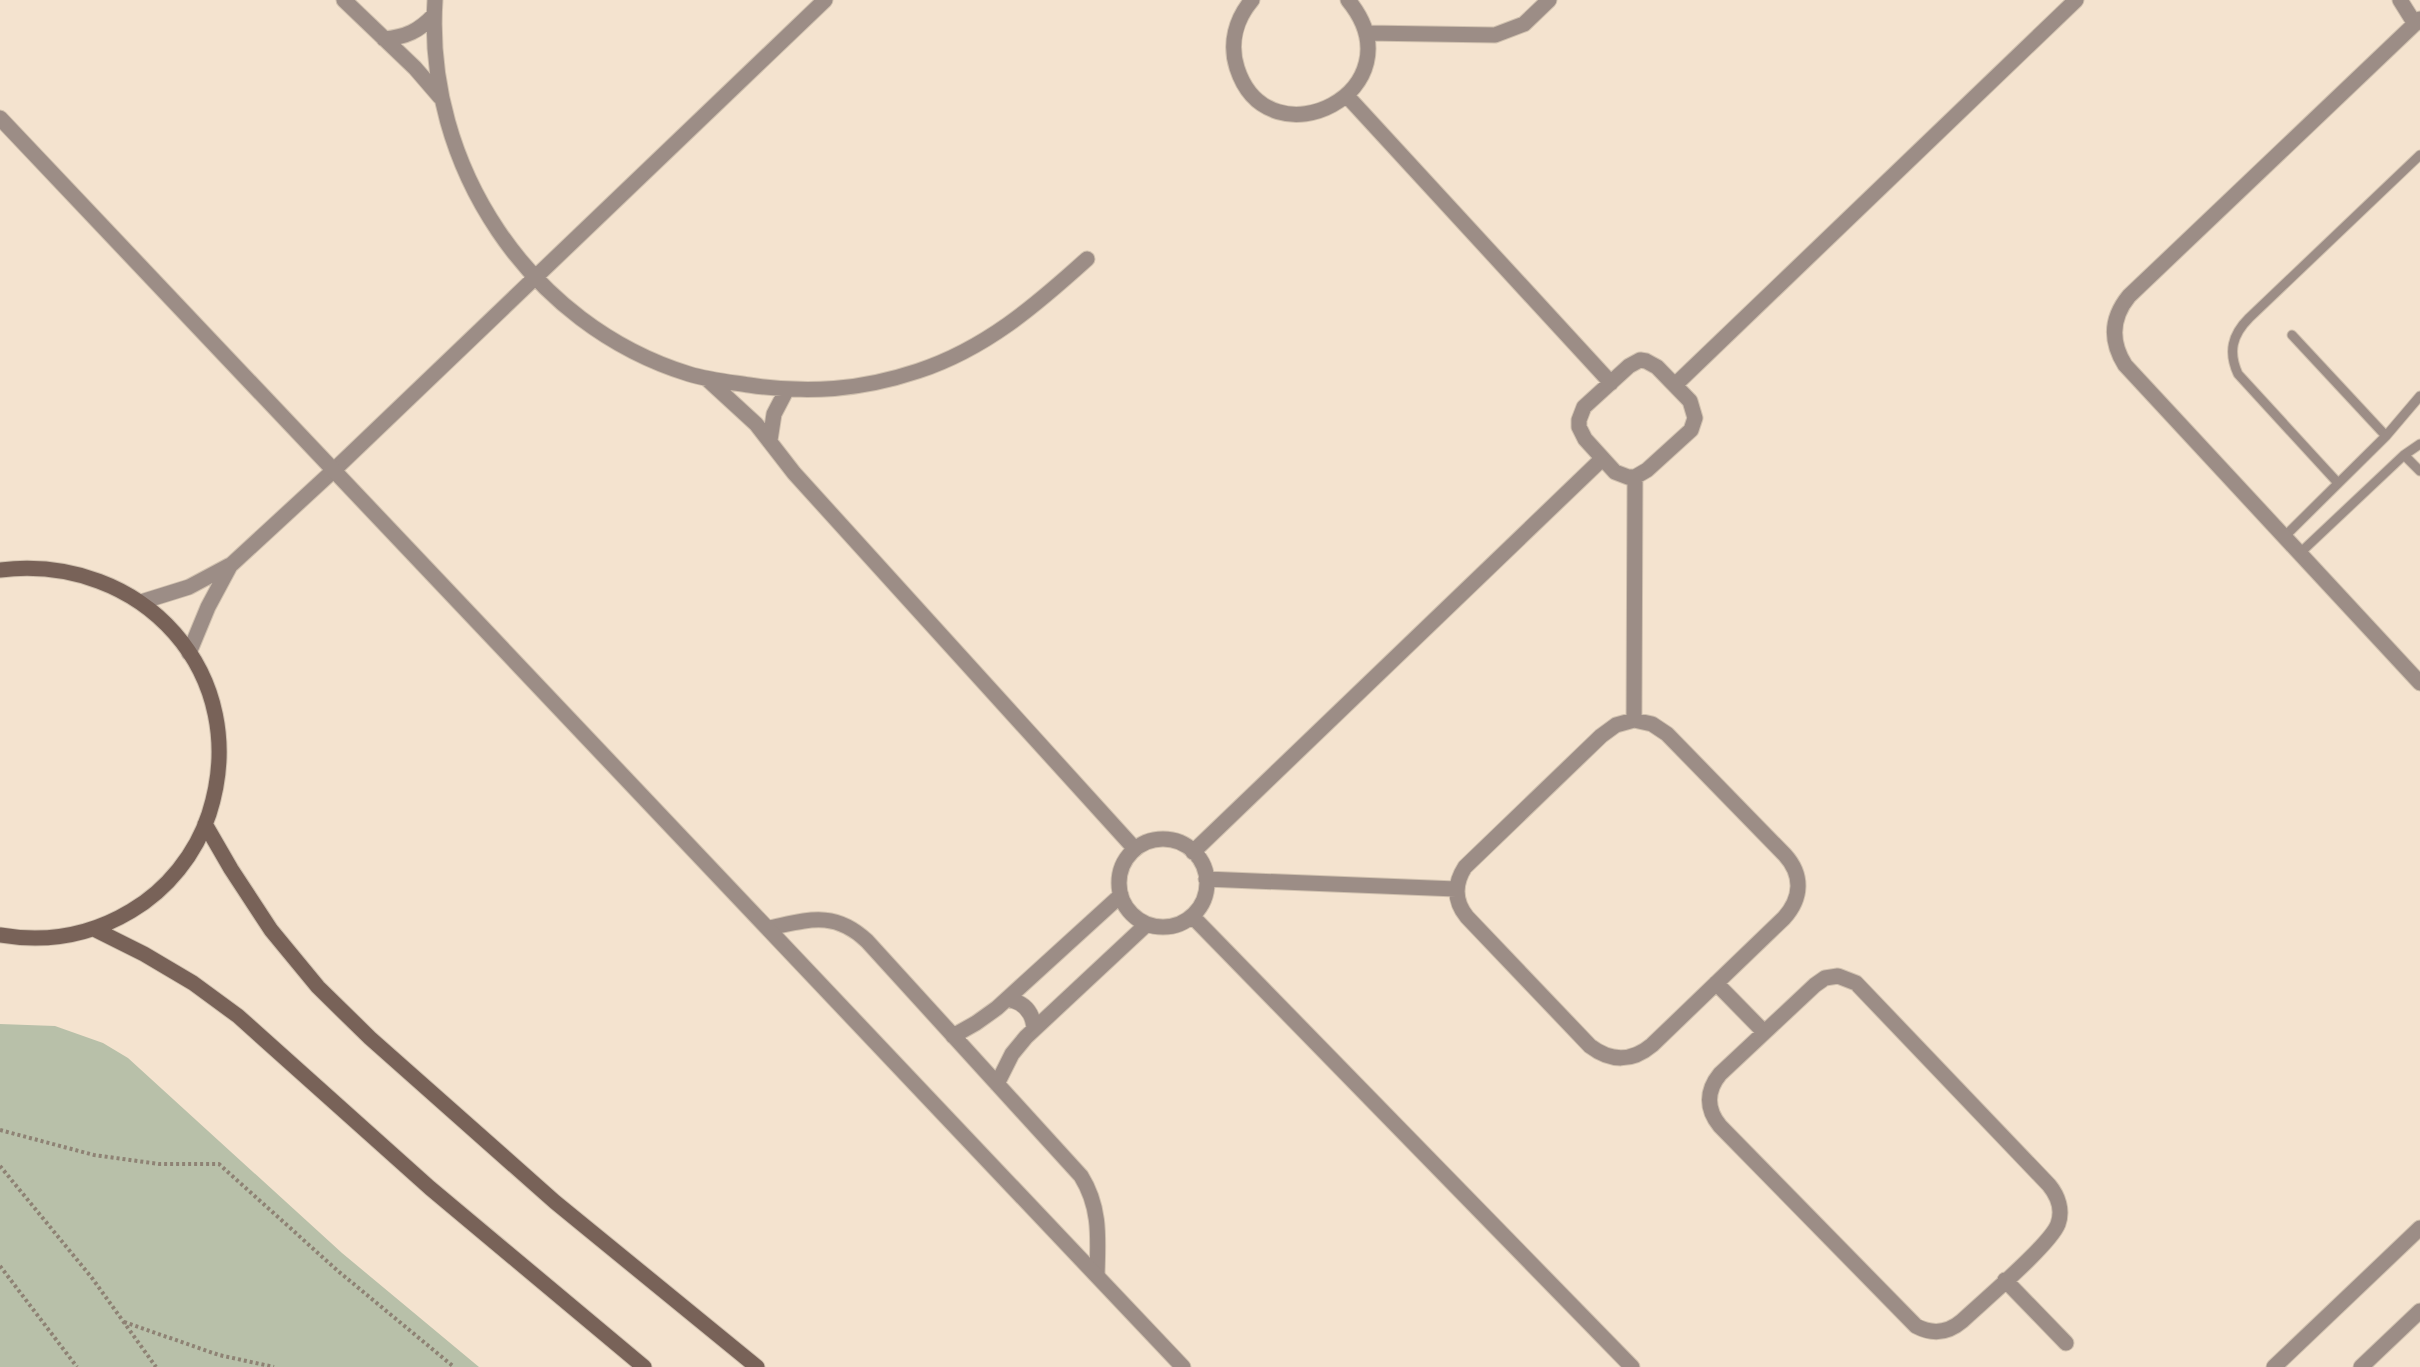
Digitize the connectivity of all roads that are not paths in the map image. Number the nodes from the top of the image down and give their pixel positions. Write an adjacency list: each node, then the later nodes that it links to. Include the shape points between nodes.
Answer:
1 (344, 0): 11 (street)
2 (825, 0): 17 (street)
3 (1252, 0): 12 (street, via 1238,21 1233,47 1238,73 1254,95 1275,110 1300,114 1326,110)
4 (1348, 0): 10 (street)
5 (1549, 0): 10 (street, via 1524,24 1495,35)
6 (2076, 0): 21 (street)
7 (2400, 0): 9 (street)
8 (434, 7): 11 (street, via 412,33); 13 (street)
9 (2418, 21): 33 (street, via 2129,296 2115,323 2115,344 2125,364)
10 (1366, 33): 12 (street, via 1364,67)
11 (384, 39): 13 (street)
12 (1347, 96): 20 (street)
13 (442, 99): 17 (street, via 470,183 500,235)
14 (0, 118): 29 (street)
15 (2420, 155): 32 (lane, via 2249,318 2234,340 2232,358 2238,374)
16 (1087, 259): 22 (street, via 1010,325 951,358 919,371 852,387)
17 (534, 278): 19 (street, via 603,335 658,363); 29 (street)
18 (2292, 335): 24 (lane)
19 (707, 379): 22 (street); 25 (street)
20 (1611, 383): 21 (street, via 1634,363 1646,361); 28 (street, via 1584,407 1579,420 1581,434)
21 (1675, 385): 31 (street, via 1693,407 1694,424)
22 (786, 391): 25 (street, via 774,414)
23 (2420, 396): 24 (lane)
24 (2386, 436): 32 (lane)
25 (770, 440): 42 (street, via 794,472)
26 (2420, 444): 27 (lane)
27 (2404, 455): 30 (lane); 34 (lane)
28 (1602, 459): 31 (street, via 1621,475); 43 (street)
29 (334, 470): 35 (street); 49 (street)
30 (2420, 471)
31 (1635, 477): 40 (street)
32 (2338, 483): 33 (lane)
33 (2284, 537): 34 (street)
34 (2300, 553): 39 (street)
35 (232, 564): 37 (street, via 189,587); 38 (street)
36 (0, 570): 37 (main road, via 47,568 72,572 96,579)
37 (141, 602): 38 (main road)
38 (189, 652): 41 (main road, via 211,699 219,749 218,775)
39 (2420, 683)
40 (1634, 720): 45 (street, via 1616,725 1601,736 1465,867); 53 (street, via 1652,724 1667,734 1785,855 1796,872 1799,892 1791,910)
41 (206, 824): 50 (main road, via 194,848 161,889 126,915); 65 (main road, via 271,930 318,987 362,1031 555,1202)
42 (1135, 849): 43 (street, via 1144,843 1165,840); 46 (street, via 1122,865)
43 (1193, 852): 44 (street)
44 (1206, 879): 45 (street); 47 (street, via 1203,899)
45 (1456, 889): 53 (street, via 1467,917 1590,1046 1607,1056 1626,1058 1644,1052)
46 (1120, 896): 48 (street, via 1130,913); 54 (street)
47 (1192, 916): 48 (street, via 1166,927); 67 (street)
48 (1147, 924): 55 (street)
49 (769, 928): 57 (street, via 816,919 849,927 867,941); 60 (street)
50 (94, 929): 51 (main road, via 51,938); 64 (main road, via 193,983 238,1016 430,1188)
51 (8, 937): 52 (street)
52 (0, 943)
53 (1716, 983): 56 (street)
54 (1007, 999): 55 (street, via 1027,1009); 57 (street, via 982,1020)
55 (1034, 1029): 58 (street, via 1012,1054)
56 (1764, 1032): 61 (street, via 1720,1074 1711,1088 1709,1104 1720,1126 1916,1326 1940,1332 1956,1326); 61 (street, via 1825,978 1844,977 1860,988 2057,1197 2059,1219 2053,1232)
57 (953, 1036): 58 (street)
58 (997, 1084): 60 (street, via 1087,1185 1098,1218)
59 (2420, 1228): 68 (street)
60 (1097, 1275): 66 (street)
61 (2005, 1280): 63 (street)
62 (2420, 1311): 69 (street)
63 (2066, 1343)
64 (644, 1367)
65 (757, 1367)
66 (1184, 1367)
67 (1632, 1367)
68 (2274, 1367)
69 (2361, 1367)

